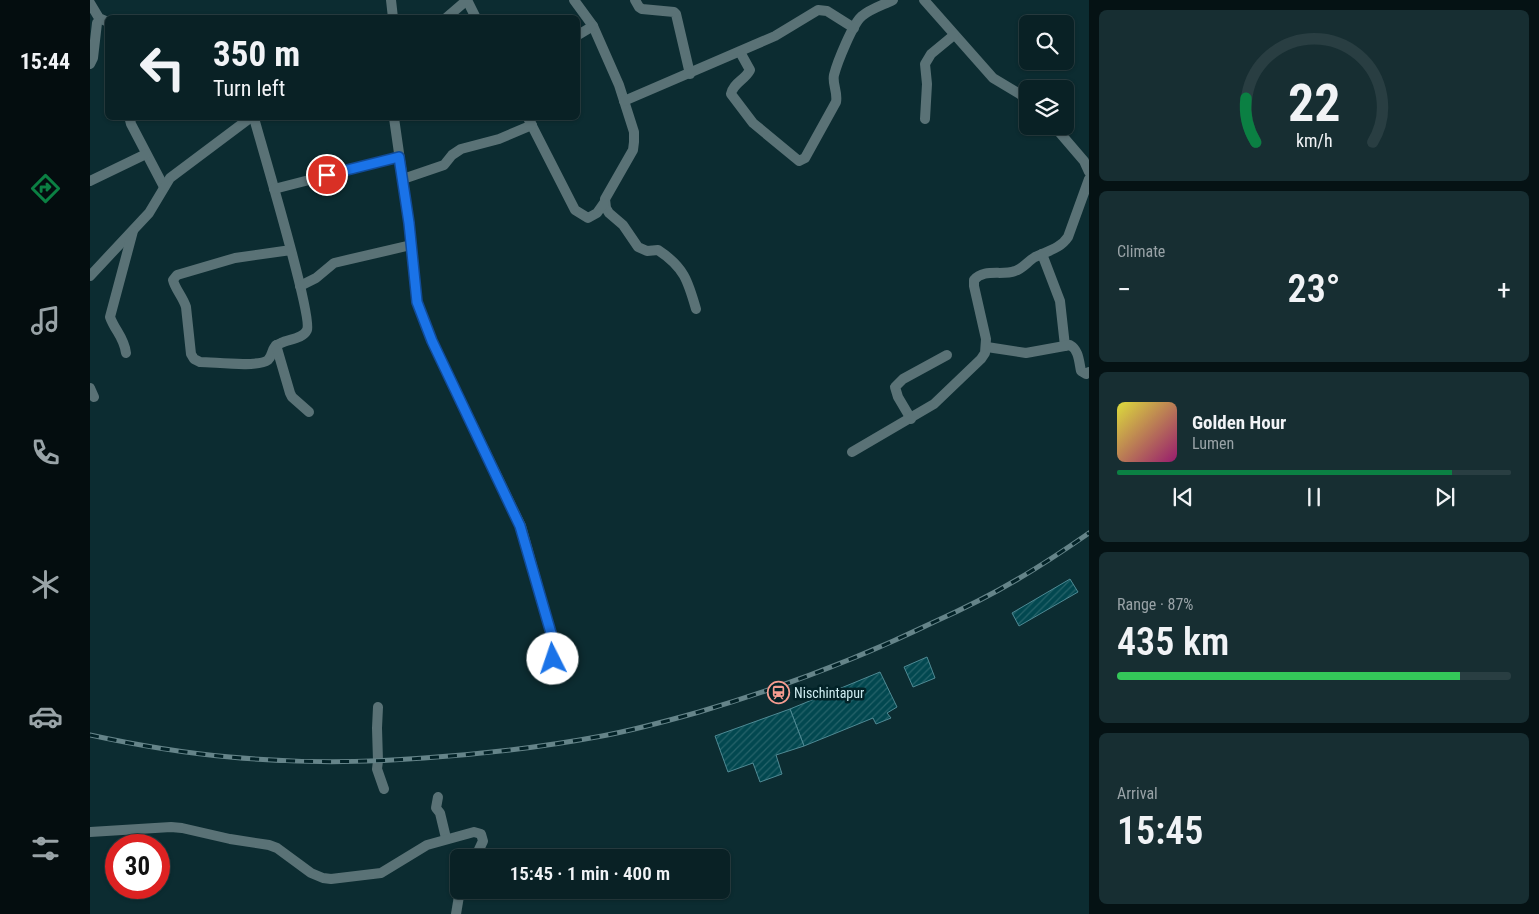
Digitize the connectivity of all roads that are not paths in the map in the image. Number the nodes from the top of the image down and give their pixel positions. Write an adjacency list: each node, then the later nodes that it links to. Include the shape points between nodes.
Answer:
1 (391, 0): 8 (street)
2 (467, 0): 9 (street); 10 (street)
3 (574, 0): 12 (street)
4 (635, 0): 18 (street, via 642,9 676,14)
5 (893, 0): 13 (street, via 860,17)
6 (924, 0): 15 (street)
7 (90, 3): 11 (street)
8 (393, 15)
9 (450, 15)
10 (474, 15)
11 (99, 23): 17 (street)
12 (593, 26): 14 (street); 20 (street)
13 (854, 28): 16 (street, via 818,10 775,36); 16 (street, via 834,76 836,102 805,158 799,161 752,123 733,98 733,87 750,70)
14 (580, 34)
15 (954, 35): 19 (street, via 994,78); 25 (street, via 931,54 926,64)
16 (740, 52): 18 (street)
17 (90, 64)
18 (690, 74): 20 (street)
19 (1019, 93)
20 (624, 101): 37 (street, via 634,142)
21 (130, 120): 28 (street)
22 (249, 120): 34 (street, via 170,178)
23 (253, 120): 35 (street)
24 (394, 120): 29 (street)
25 (925, 120)
26 (530, 121): 31 (street, via 499,139 456,151 444,165); 37 (street, via 575,210 588,218)
27 (1062, 135): 30 (street, via 1084,161)
28 (146, 154): 33 (street); 34 (street)
29 (399, 157): 31 (street); 35 (street)
30 (1089, 172)
31 (402, 179): 40 (street)
32 (1089, 179): 36 (street)
33 (90, 180)
34 (164, 187): 39 (street, via 153,209)
35 (274, 189): 41 (street)
36 (1083, 197): 38 (street); 42 (street, via 1068,237 1061,246)
37 (604, 203): 45 (street, via 638,246 647,251 658,250 678,267 688,282)
38 (1089, 206)
39 (134, 230): 43 (street); 49 (street, via 110,317 123,338)
40 (411, 245): 44 (street, via 334,263); 55 (street, via 417,302 432,341 520,526 551,633)
41 (291, 250): 44 (street); 46 (street, via 228,260 177,275 173,280 186,307 194,359 200,362 256,364 268,359)
42 (1042, 254): 47 (street, via 1060,301); 48 (street, via 1015,271 982,274 974,280)
43 (90, 276)
44 (300, 286): 46 (street, via 308,328 302,336)
45 (696, 309)
46 (276, 345): 52 (street, via 290,393)
47 (1066, 346): 48 (street, via 1026,353); 51 (street, via 1074,347 1081,371)
48 (987, 347): 53 (street, via 981,360 942,398)
49 (126, 353)
50 (947, 356): 53 (street, via 903,379 895,387)
51 (1089, 372)
52 (309, 412)
53 (910, 418): 54 (street)
54 (852, 452)
55 (551, 680)
56 (378, 707): 57 (street, via 376,769)
57 (384, 789)
58 (438, 797): 60 (street, via 436,808 440,812)
59 (90, 832): 60 (street, via 177,828 277,848 311,874 332,879 381,873 427,844)
60 (446, 838): 61 (street, via 472,832 481,834 483,841)
61 (479, 849)
62 (458, 899): 63 (street)
63 (456, 914)

